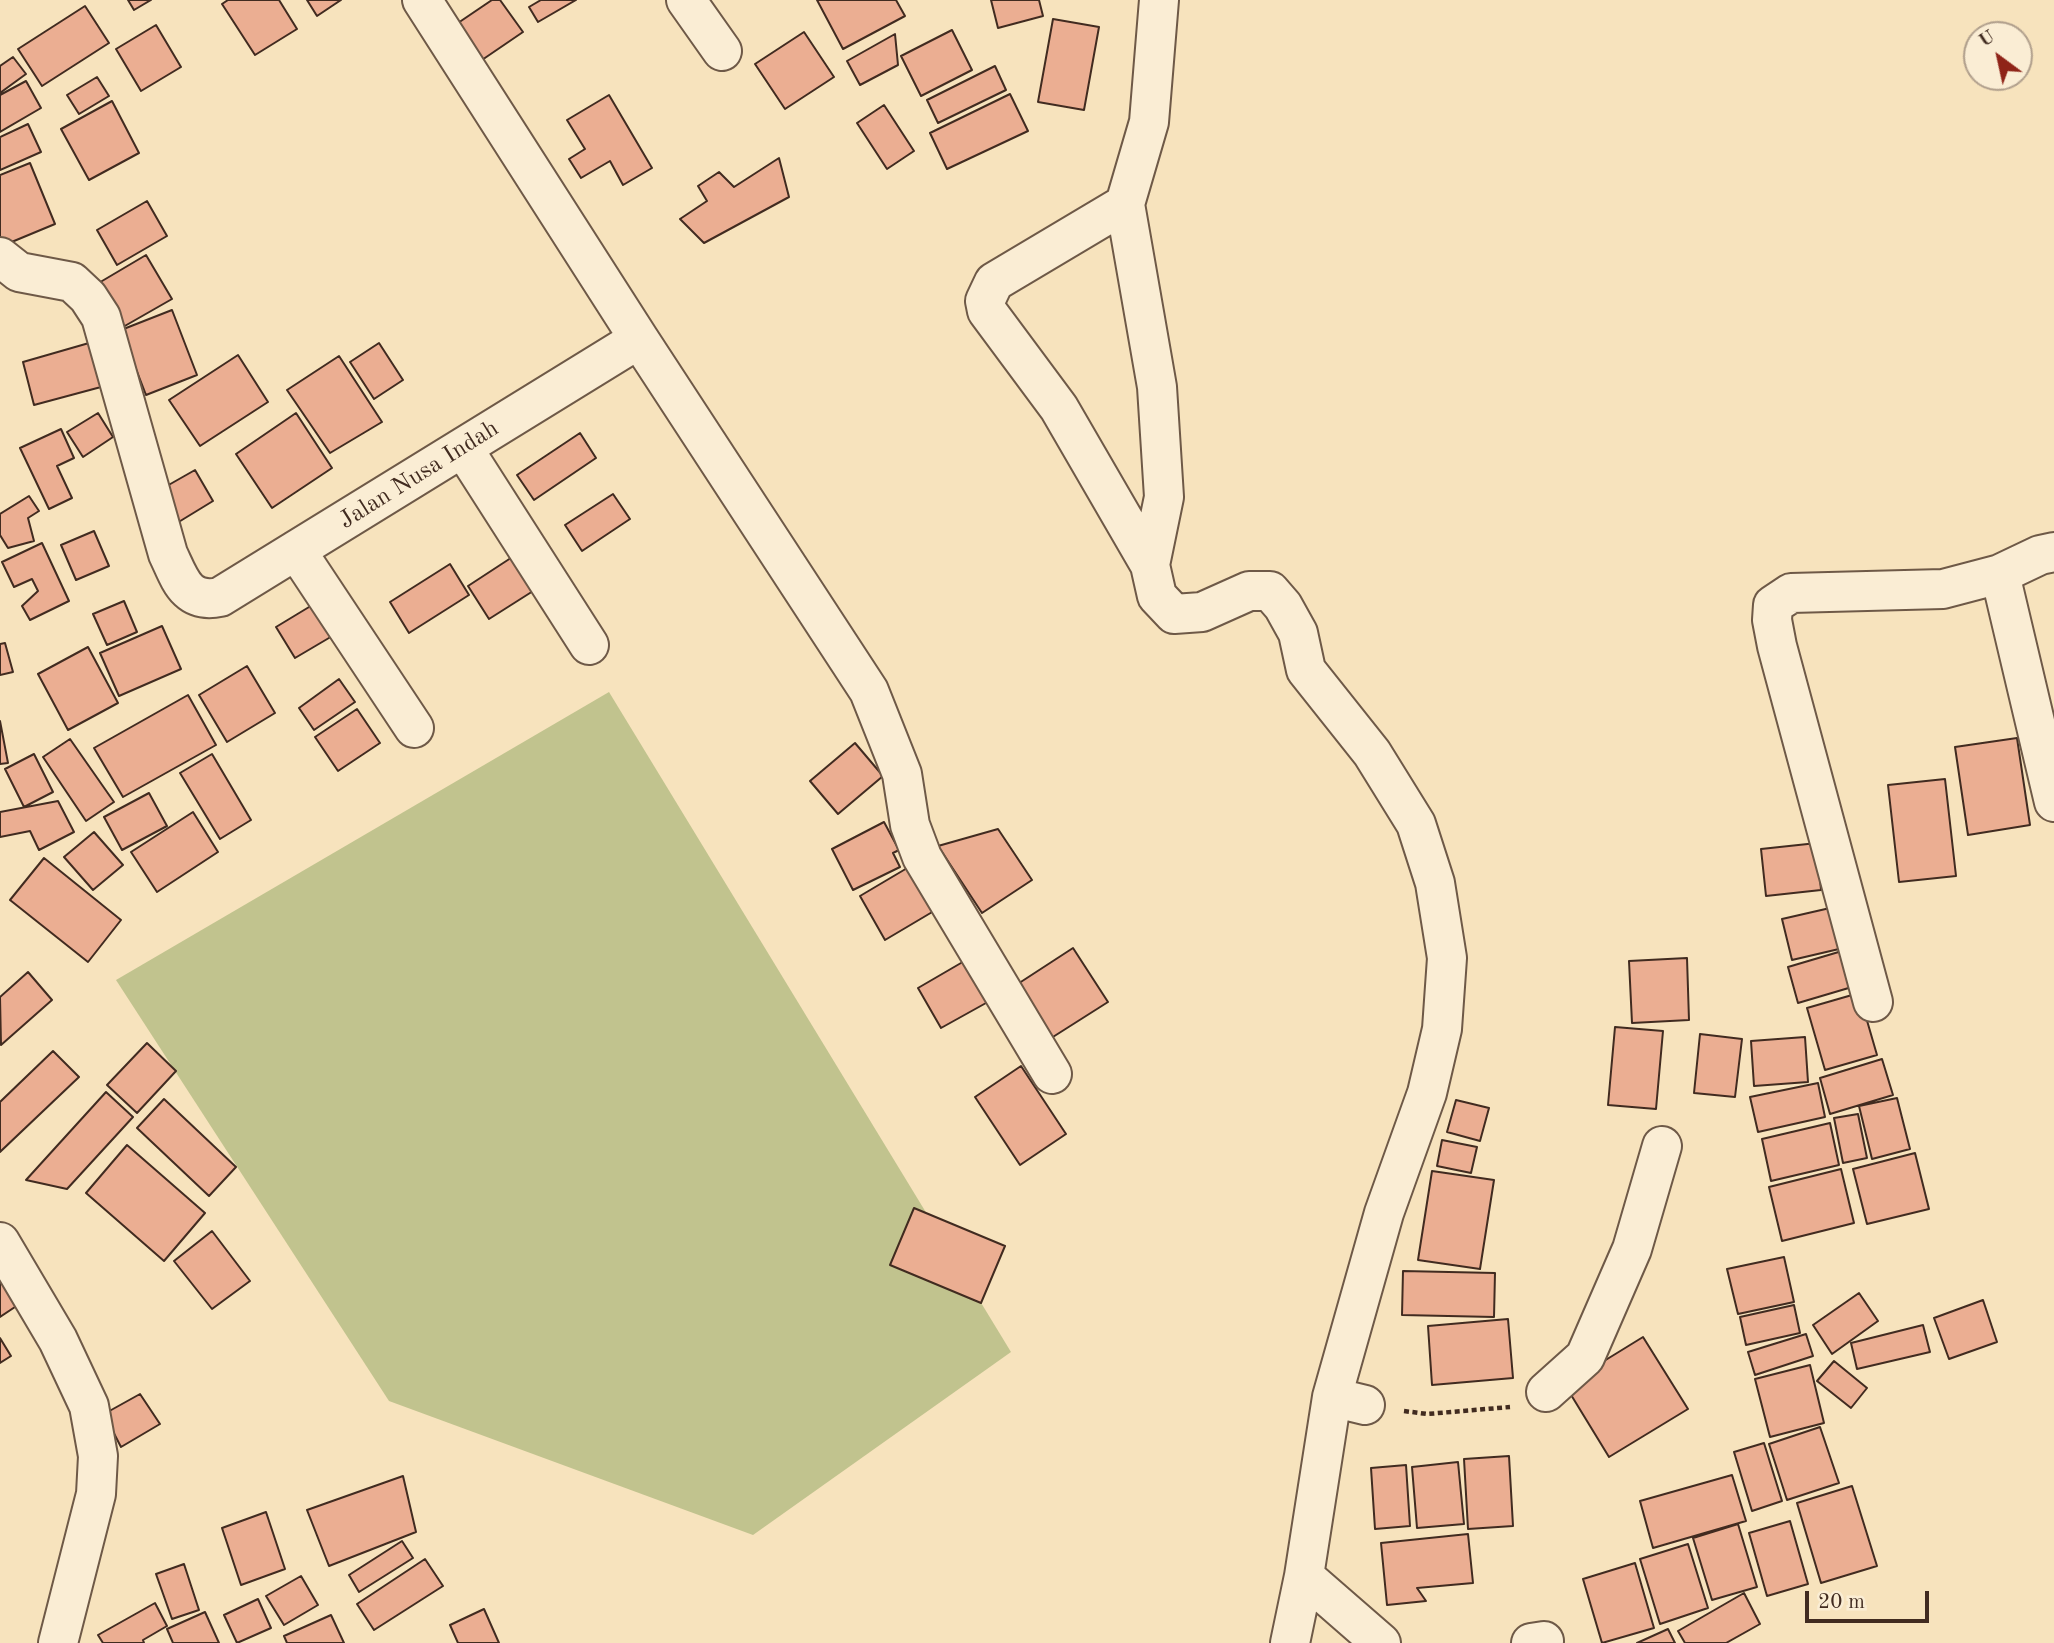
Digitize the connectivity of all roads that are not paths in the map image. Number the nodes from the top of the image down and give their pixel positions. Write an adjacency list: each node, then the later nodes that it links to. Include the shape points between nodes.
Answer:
1 (422, 0): 7 (street)
2 (686, 0): 4 (street)
3 (1159, 0): 5 (street, via 1149,122)
4 (722, 51)
5 (1125, 204): 11 (street, via 1157,387 1164,497); 11 (street, via 994,282 985,301 987,311 1059,408)
6 (0, 257): 9 (street, Jalan Nusa Indah, via 19,272 72,282 101,317 168,554 182,585 207,600 220,597)
7 (639, 339): 8 (street, Jalan Nusa Indah); 17 (street, via 869,691 902,774 922,857)
8 (463, 448): 9 (street, Jalan Nusa Indah); 13 (street)
9 (296, 550): 14 (street)
10 (2054, 552): 12 (street)
11 (1150, 565): 21 (street, via 1157,596 1174,614 1202,611 1249,591 1270,591 1283,606 1298,634 1306,670 1372,753 1416,824 1435,883 1447,958 1443,1029 1427,1094 1384,1213 1348,1401)
12 (2000, 574): 15 (street); 16 (street, via 1943,589 1791,593 1773,606 1777,646)
13 (589, 645)
14 (414, 728)
15 (2054, 802)
16 (1873, 1002)
17 (1052, 1074)
18 (1662, 1146): 20 (street, via 1632,1249 1584,1357)
19 (0, 1242): 22 (street, via 58,1340 89,1406 98,1456 96,1494)
20 (1546, 1392)
21 (1304, 1576): 23 (street); 24 (street)
22 (58, 1643)
23 (1290, 1643)
24 (1381, 1643)

